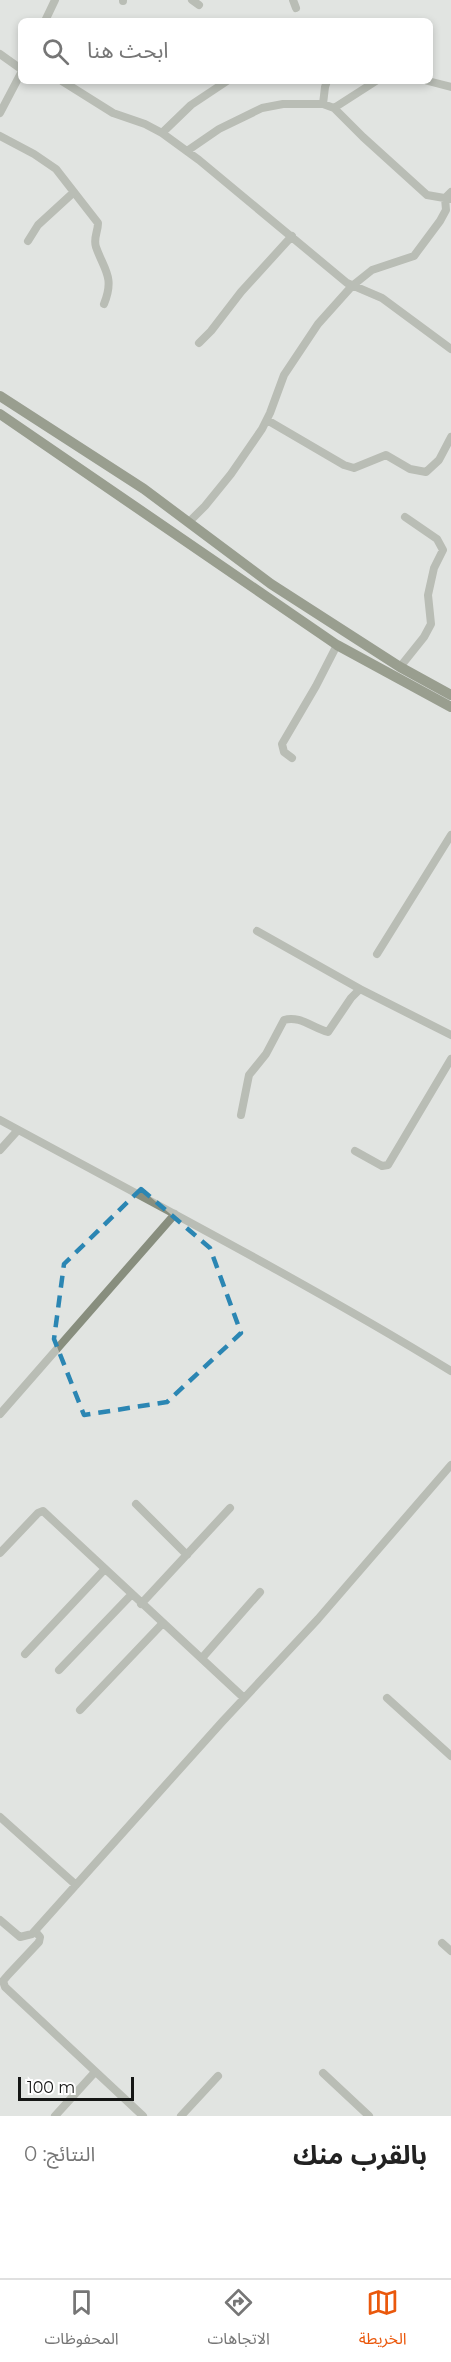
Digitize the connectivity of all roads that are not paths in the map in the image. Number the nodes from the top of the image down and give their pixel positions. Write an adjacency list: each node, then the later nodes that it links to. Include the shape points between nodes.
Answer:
1 (55, 0): 2 (street)
2 (46, 18)
3 (0, 54): 4 (street)
4 (18, 69)
5 (18, 77): 14 (street)
6 (433, 82): 11 (street)
7 (67, 84): 15 (street, via 113,114)
8 (222, 84): 15 (street, via 191,105)
9 (326, 84): 12 (street)
10 (371, 84): 13 (street)
11 (451, 87)
12 (323, 104): 13 (street); 17 (street, via 262,108 219,129)
13 (334, 108): 19 (street, via 427,195)
14 (0, 113)
15 (162, 133): 17 (street)
16 (0, 136): 18 (street, via 56,169)
17 (187, 151): 20 (street)
18 (74, 192): 21 (street, via 38,225); 23 (street, via 98,223 94,239 110,283)
19 (449, 196): 22 (street, via 440,221 414,256 380,266)
20 (292, 236): 22 (street); 24 (street)
21 (28, 241)
22 (352, 286): 25 (street, via 382,298); 28 (street, via 318,324 292,362)
23 (104, 304)
24 (199, 343)
25 (451, 349)
26 (0, 396): 31 (main road, via 103,461)
27 (0, 414): 32 (main road)
28 (267, 420): 29 (street, via 354,468 386,455 410,469 426,472 439,460); 31 (street, via 231,474)
29 (451, 436)
30 (405, 517): 33 (street, via 437,539 443,550 428,595 431,624)
31 (189, 522): 33 (main road, via 271,584)
32 (337, 645): 35 (main road); 36 (street, via 282,744 284,752)
33 (400, 667): 34 (main road)
34 (451, 695)
35 (451, 707)
36 (292, 758)
37 (451, 835): 39 (street)
38 (257, 931): 40 (street)
39 (377, 954)
40 (360, 989): 41 (street); 43 (street, via 328,1032 303,1021 284,1020 266,1054 249,1075)
41 (451, 1035)
42 (451, 1059): 47 (street, via 388,1165 382,1167)
43 (241, 1115)
44 (0, 1120): 45 (street)
45 (18, 1130): 46 (street); 48 (street)
46 (0, 1150)
47 (355, 1151)
48 (175, 1214): 49 (street); 50 (street)
49 (451, 1371)
50 (0, 1414)
51 (451, 1465): 64 (street)
52 (135, 1504): 55 (street)
53 (230, 1508): 55 (street)
54 (0, 1553): 56 (street, via 43,1511)
55 (187, 1555): 59 (street)
56 (104, 1570): 58 (street); 61 (street)
57 (260, 1592): 62 (street)
58 (131, 1595): 59 (street); 63 (street)
59 (141, 1604): 60 (street)
60 (162, 1624): 62 (street); 66 (street)
61 (25, 1654)
62 (202, 1658): 64 (street)
63 (59, 1670)
64 (244, 1698): 69 (street)
65 (387, 1698): 67 (street)
66 (80, 1710)
67 (451, 1756)
68 (0, 1817): 69 (street)
69 (76, 1885): 71 (street)
70 (0, 1920): 71 (street, via 20,1937)
71 (34, 1931): 74 (street, via 39,1942 3,1981 5,1987)
72 (442, 1943): 73 (street)
73 (451, 1952)
74 (95, 2072): 77 (street); 78 (street)
75 (323, 2073): 80 (street)
76 (218, 2076): 79 (street)
77 (55, 2116)
78 (143, 2116)
79 (181, 2116)
80 (369, 2116)

